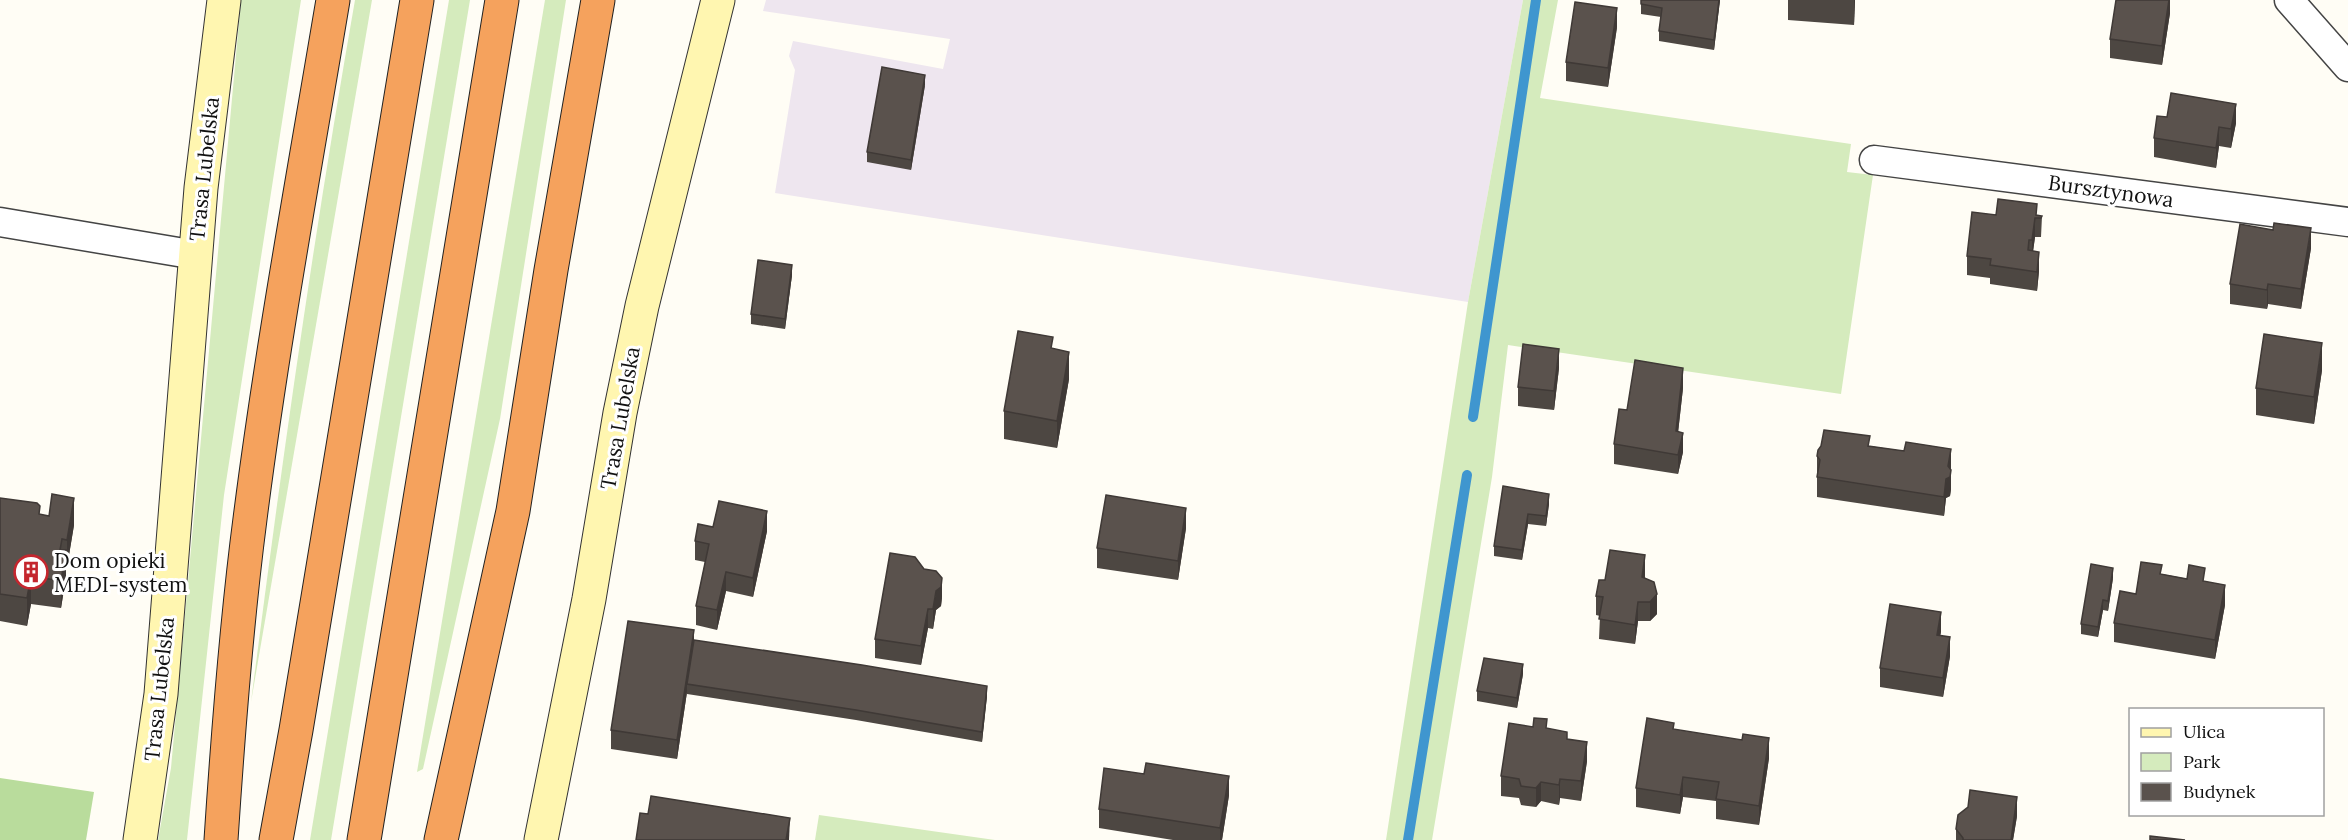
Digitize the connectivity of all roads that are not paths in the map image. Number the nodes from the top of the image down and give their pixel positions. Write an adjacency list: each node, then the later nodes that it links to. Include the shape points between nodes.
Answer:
1 (224, 0): 12 (street, Trasa Lubelska)
2 (333, 0): 14 (highway, via 250,520 228,718)
3 (417, 0): 15 (highway)
4 (502, 0): 16 (highway)
5 (598, 0): 17 (highway, via 513,511)
6 (718, 0): 18 (street, Trasa Lubelska, via 642,306)
7 (2289, 0): 8 (street)
8 (2348, 67)
9 (1874, 160): 11 (street, Bursztynowa)
10 (0, 222): 12 (street)
11 (2348, 222)
12 (196, 255): 13 (street, Trasa Lubelska, via 161,694)
13 (140, 840)
14 (221, 840)
15 (276, 840)
16 (364, 840)
17 (441, 840)
18 (541, 840)

